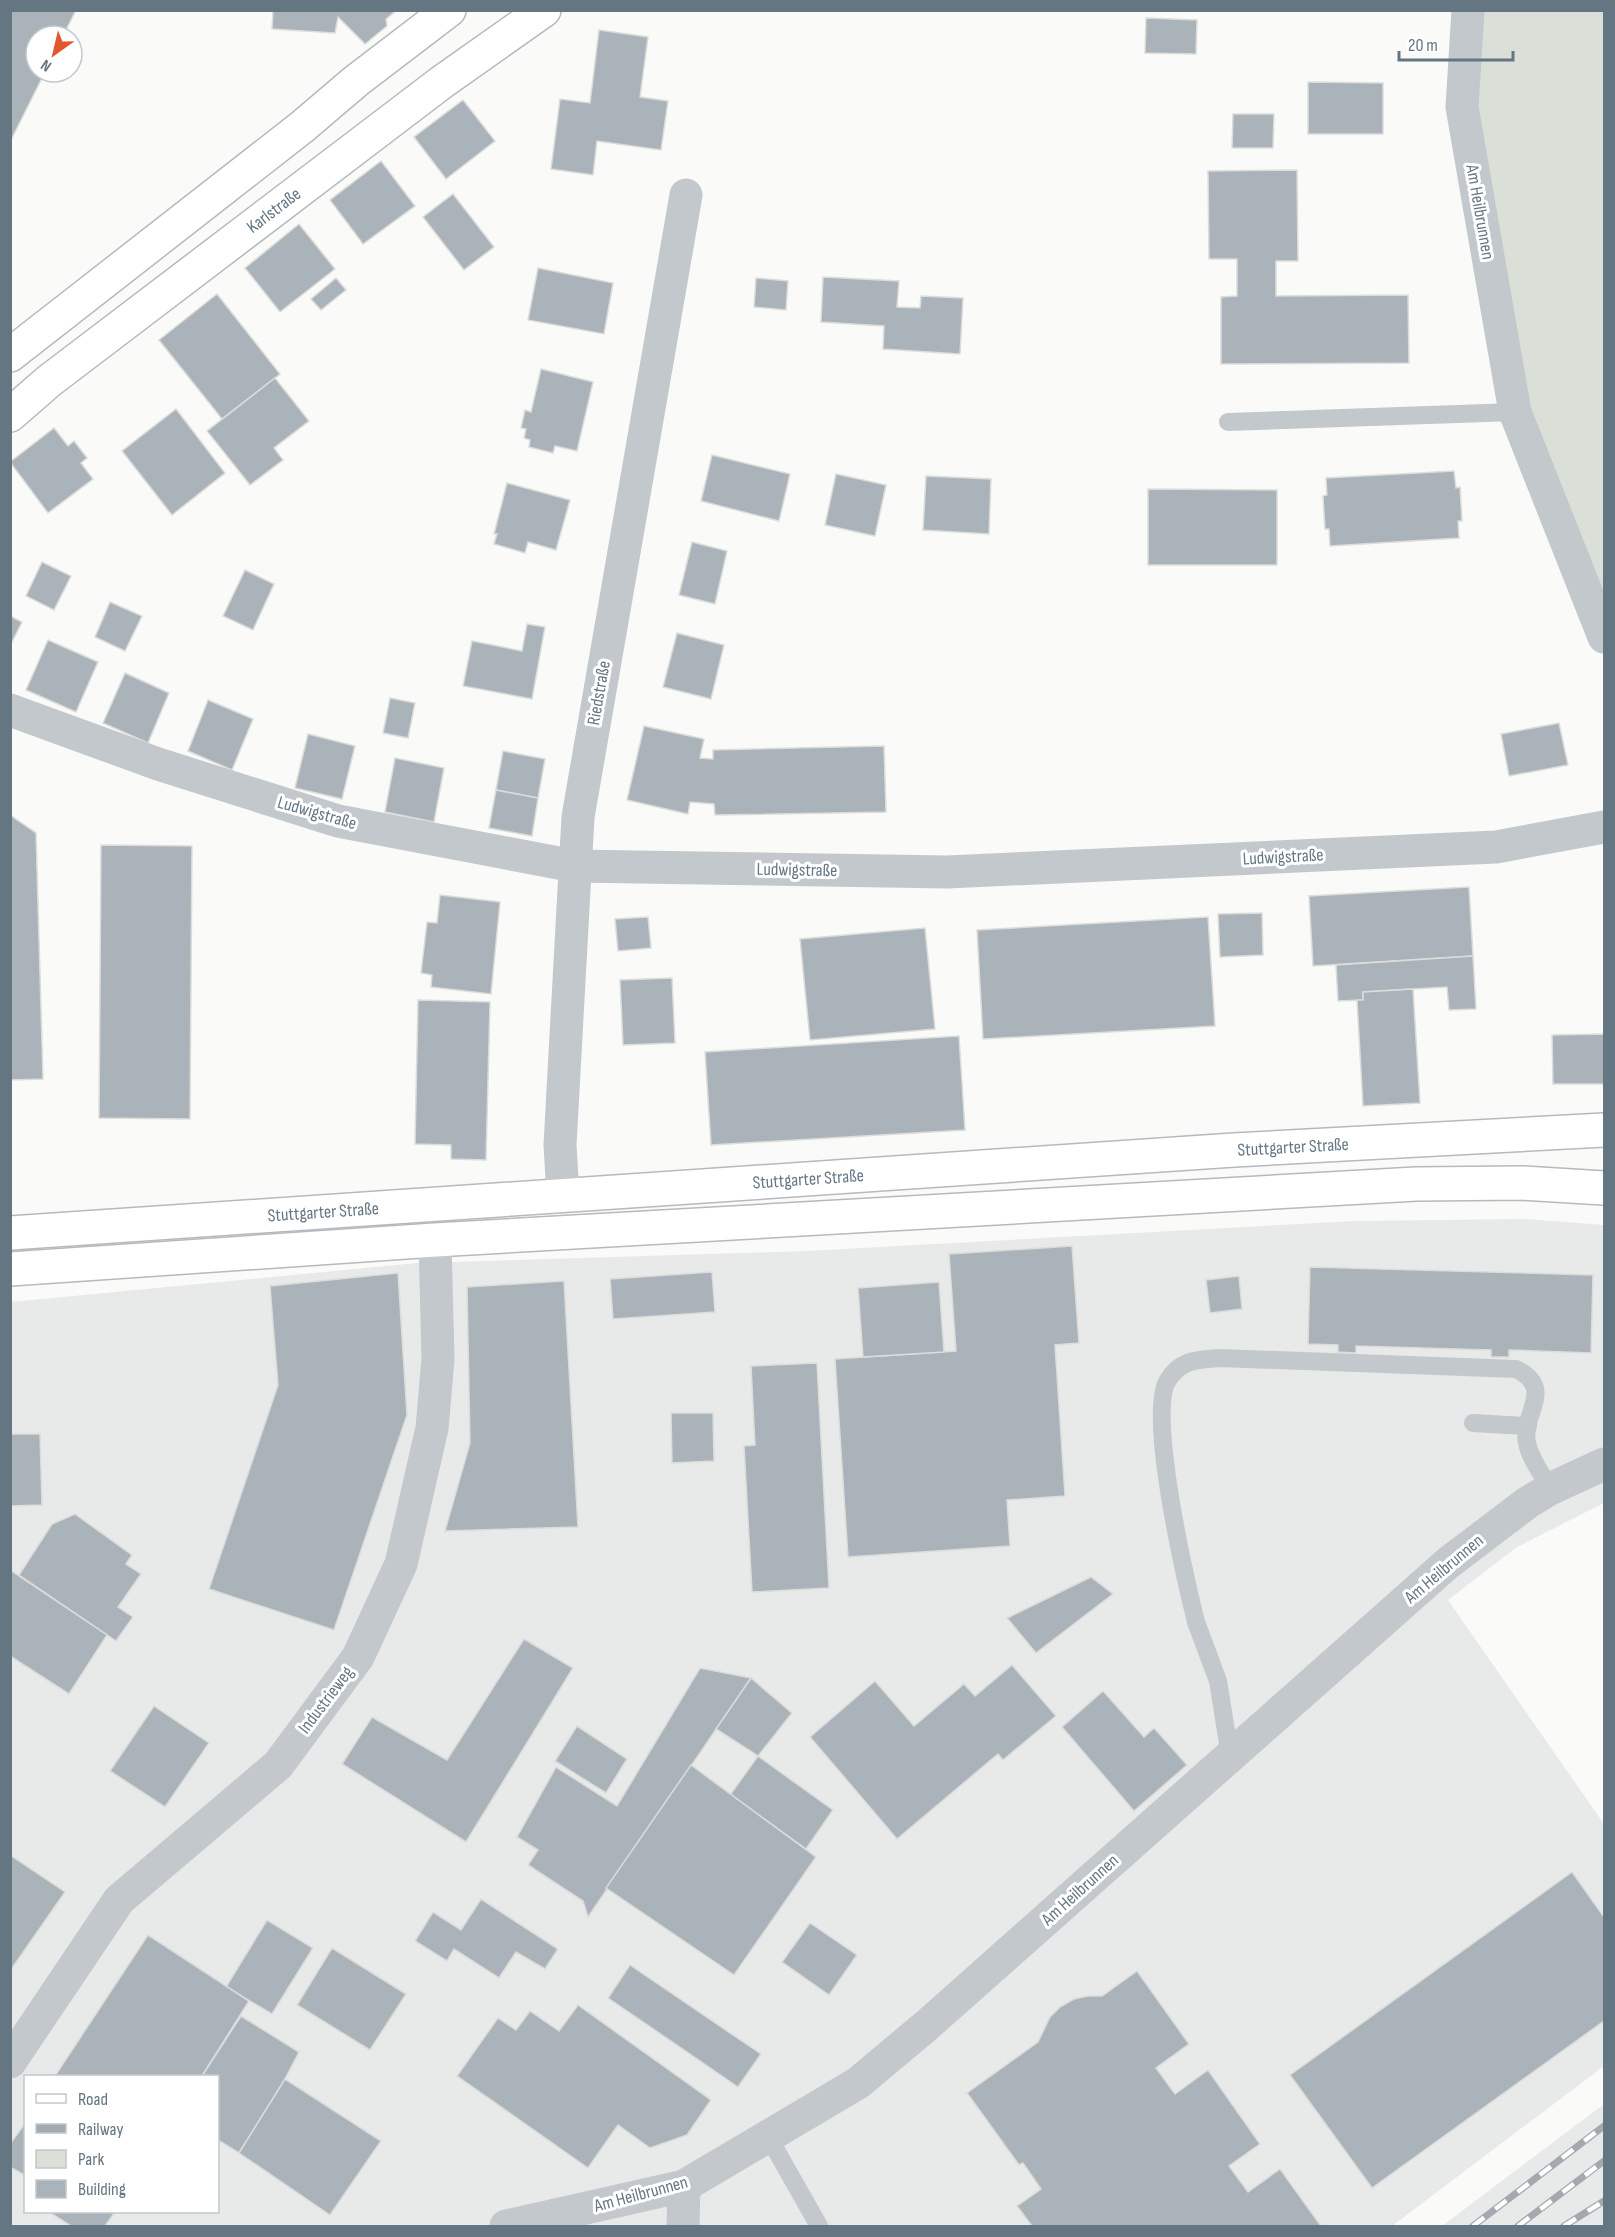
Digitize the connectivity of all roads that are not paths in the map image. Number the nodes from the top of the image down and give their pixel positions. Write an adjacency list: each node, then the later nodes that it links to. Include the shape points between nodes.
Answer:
1 (449, 10): 5 (main road)
2 (544, 10): 7 (main road, Karlstraße, via 424,96 49,381)
3 (1468, 10): 6 (street, Am Heilbrunnen, via 1462,107)
4 (686, 195): 12 (street, Riedstraße, via 591,734)
5 (10, 355)
6 (1515, 412): 8 (lane); 9 (street, Am Heilbrunnen)
7 (10, 415)
8 (1228, 422)
9 (1605, 637)
10 (10, 710): 12 (street, Ludwigstraße, via 158,764 338,821)
11 (1605, 827): 12 (street, Ludwigstraße, via 1496,847 959,872)
12 (574, 866): 15 (street, Riedstraße, via 560,1145)
13 (1605, 1130): 15 (main road, Stuttgarter Straße, via 1234,1150)
14 (1605, 1188): 17 (main road, Stuttgarter Straße, via 1522,1183 1416,1184)
15 (562, 1195): 16 (main road, Stuttgarter Straße)
16 (10, 1233)
17 (435, 1240): 18 (main road, Stuttgarter Straße); 24 (street, Industrieweg, via 438,1359 432,1428 401,1564 358,1657 278,1765 119,1899)
18 (10, 1269)
19 (1473, 1423): 20 (lane)
20 (1528, 1426): 22 (lane, via 1526,1442); 23 (lane, via 1536,1389 1531,1378 1516,1369 1220,1358 1191,1360 1176,1370 1161,1396 1162,1440 1190,1597 1218,1681)
21 (1605, 1464): 22 (street, Am Heilbrunnen)
22 (1550, 1489): 23 (street, Am Heilbrunnen, via 1448,1563)
23 (1230, 1756): 25 (street, Am Heilbrunnen, via 883,2063 858,2083)
24 (10, 2062)
25 (768, 2136): 26 (street, Am Heilbrunnen); 29 (lane)
26 (684, 2186): 27 (street, Am Heilbrunnen); 28 (street)
27 (506, 2226)
28 (683, 2226)
29 (819, 2226)

